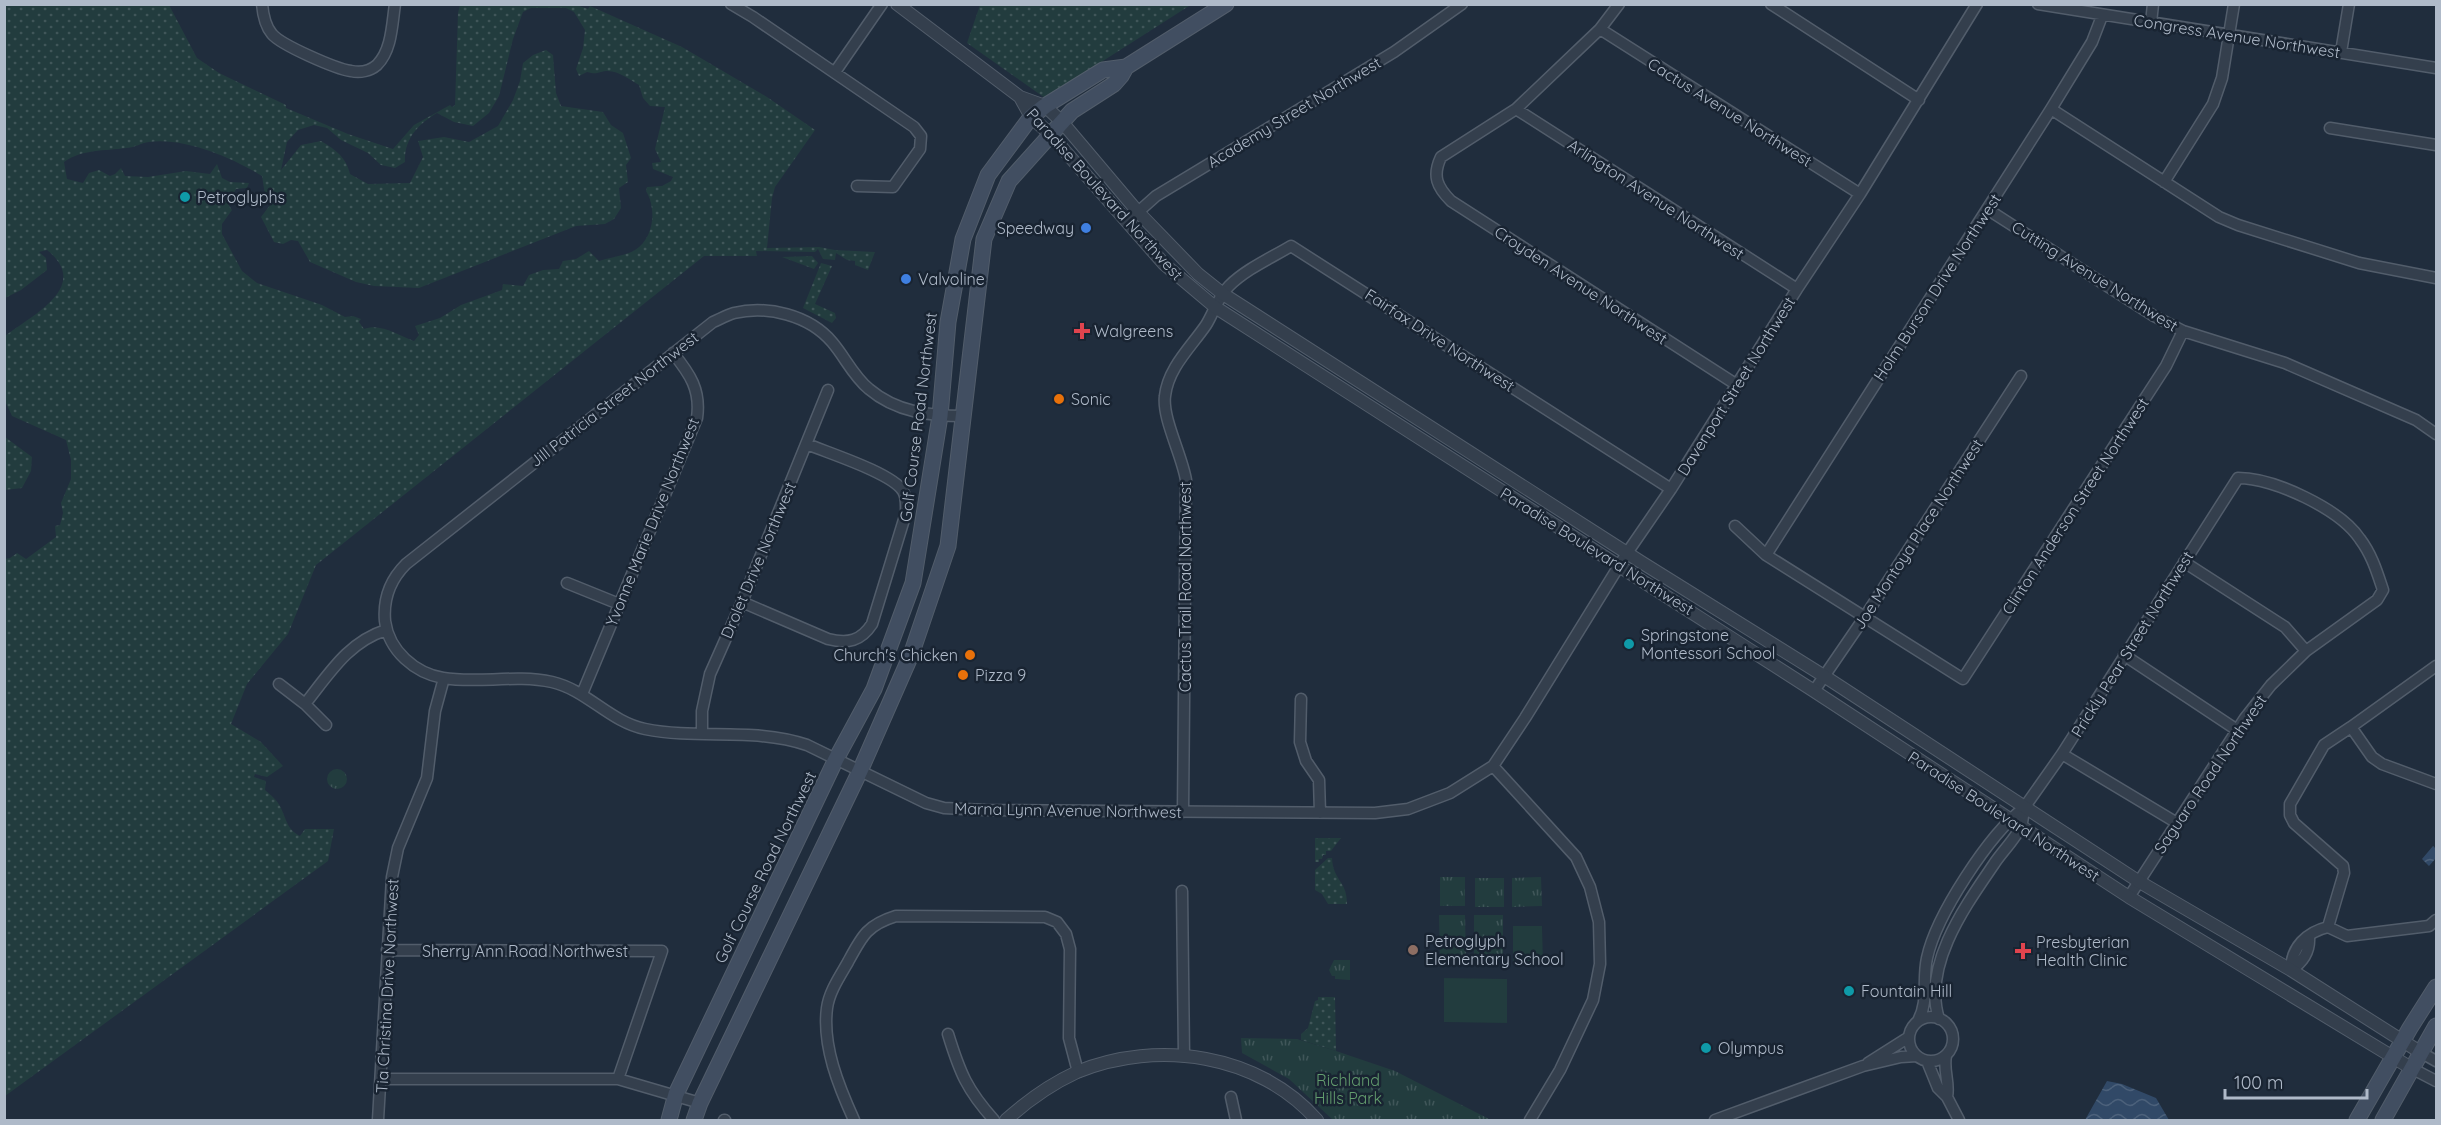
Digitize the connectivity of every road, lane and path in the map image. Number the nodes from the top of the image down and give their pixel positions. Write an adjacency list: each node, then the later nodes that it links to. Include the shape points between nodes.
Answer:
1 (262, 4): 2 (street, via 266,27 274,37 350,71 363,72 376,66 386,53)
2 (395, 4)
3 (731, 4): 22 (street)
4 (882, 4): 22 (street)
5 (897, 4): 23 (street, Paradise Boulevard Northwest)
6 (1226, 4): 20 (main road, Golf Course Road Northwest)
7 (1462, 4): 37 (street, Academy Street Northwest, via 1394,52 1156,196)
8 (1619, 4): 17 (street)
9 (1771, 4): 24 (street)
10 (1977, 4): 24 (street, Davenport Street Northwest)
11 (2038, 4): 15 (street, Congress Avenue Northwest)
12 (2153, 4): 16 (street)
13 (2234, 4): 18 (street)
14 (2349, 4): 19 (street)
15 (2102, 16): 16 (street, Congress Avenue Northwest); 26 (street, Holm Burson Drive Northwest, via 2092,42)
16 (2151, 23): 18 (street, Congress Avenue Northwest)
17 (1600, 29): 27 (street); 35 (street, Cactus Avenue Northwest)
18 (2230, 35): 19 (street, Congress Avenue Northwest); 33 (street, via 2213,104)
19 (2341, 52): 21 (street, Congress Avenue Northwest)
20 (1126, 67): 25 (main road, Golf Course Road Northwest, via 1103,70); 29 (main road, Golf Course Road Northwest, via 1114,84)
21 (2436, 68)
22 (835, 72): 34 (street, via 914,127 921,136 920,149 893,187)
23 (1020, 97): 25 (street, Paradise Boulevard Northwest); 28 (street, Paradise Boulevard Northwest)
24 (1919, 100): 35 (street, Davenport Street Northwest)
25 (1045, 106): 28 (main road, Golf Course Road Northwest); 29 (street, Paradise Boulevard Northwest)
26 (2051, 108): 33 (street); 36 (street, Holm Burson Drive Northwest)
27 (1516, 110): 40 (street, Arlington Avenue Northwest); 48 (street, Croyden Avenue Northwest, via 1441,157 1435,177 1439,189 1451,201)
28 (1031, 117): 31 (street, Paradise Boulevard Northwest); 52 (main road, Golf Course Road Northwest, via 988,175 963,239 948,322)
29 (1062, 122): 31 (main road, Golf Course Road Northwest); 37 (street, Paradise Boulevard Northwest)
30 (2330, 128): 32 (street)
31 (1050, 134): 38 (street, Paradise Boulevard Northwest); 53 (main road, Golf Course Road Northwest, via 1009,181 984,239)
32 (2436, 145)
33 (2164, 182): 39 (street, via 2238,225 2367,265)
34 (857, 186)
35 (1860, 194): 40 (street, Davenport Street Northwest)
36 (1988, 209): 43 (street, Cutting Avenue Northwest); 63 (street, Holm Burson Drive Northwest)
37 (1138, 212): 38 (street, Academy Street Northwest); 41 (street, Paradise Boulevard Northwest)
38 (1128, 221): 42 (street, Paradise Boulevard Northwest, via 1164,264)
39 (2436, 278)
40 (1797, 289): 48 (street, Davenport Street Northwest)
41 (1223, 294): 42 (street, Fairfax Drive Northwest); 45 (street, Paradise Boulevard Northwest); 58 (street, Fairfax Drive Northwest, via 1251,270 1291,246)
42 (1215, 307): 47 (street, Paradise Boulevard Northwest); 92 (street, Cactus Trail Road Northwest, via 1169,379 1164,397 1186,480)
43 (2183, 332): 56 (street, Cutting Avenue Northwest, via 2285,363 2416,420); 70 (street, Clinton Anderson Street Northwest, via 2166,366 1963,679)
44 (673, 353): 52 (street, Jill Patricia Street Northwest, via 713,322 733,313 784,313 817,328 853,373 885,400 903,409); 69 (street, Yvonne Marie Drive Northwest, via 694,381 696,418); 71 (street, Jill Patricia Street Northwest, via 406,564 388,588)
45 (1321, 357): 47 (street); 50 (street, Paradise Boulevard Northwest)
46 (2020, 376): 70 (street, Joe Montoya Place Northwest)
47 (1330, 381): 51 (street, Paradise Boulevard Northwest)
48 (1737, 385): 58 (street, Davenport Street Northwest)
49 (828, 390): 57 (street, Drolet Drive Northwest)
50 (1377, 393): 51 (street); 54 (street, Paradise Boulevard Northwest)
51 (1381, 414): 55 (street, Paradise Boulevard Northwest, via 1383,428)
52 (940, 416): 53 (street, Jill Patricia Street Northwest); 87 (main road, Golf Course Road Northwest, via 913,583 874,689)
53 (964, 416): 89 (main road, Golf Course Road Northwest, via 948,546 911,655)
54 (1419, 419): 55 (street); 60 (street, Paradise Boulevard Northwest)
55 (1396, 423): 59 (street, Paradise Boulevard Northwest)
56 (2436, 434)
57 (807, 444): 68 (street, Drolet Drive Northwest); 68 (street, via 888,477 903,491 906,513 872,624 853,641 841,642)
58 (1671, 489): 62 (street, Davenport Street Northwest)
59 (1521, 503): 60 (street, via 1534,501); 65 (street, Paradise Boulevard Northwest)
60 (1569, 513): 62 (street, Paradise Boulevard Northwest)
61 (1735, 526): 63 (street)
62 (1627, 553): 65 (street, Davenport Street Northwest); 75 (street, Paradise Boulevard Northwest)
63 (1766, 555): 70 (street)
64 (2184, 562): 67 (street, Prickly Pear Street Northwest, via 2238,478 2250,478 2290,491 2336,515 2359,537); 72 (street, via 2285,627); 73 (street, Prickly Pear Street Northwest)
65 (1620, 566): 78 (street, Paradise Boulevard Northwest); 88 (street, Davenport Street Northwest)
66 (567, 583): 69 (street)
67 (2383, 590): 72 (street, Saguaro Road Northwest, via 2377,600)
68 (742, 602): 85 (street, Drolet Drive Northwest, via 710,674)
69 (619, 604): 79 (street, Yvonne Marie Drive Northwest)
70 (1864, 618): 75 (street, Joe Montoya Place Northwest)
71 (386, 630): 76 (street, via 409,663); 81 (street, via 361,640)
72 (2306, 651): 84 (street, Saguaro Road Northwest, via 2271,685)
73 (2124, 656): 84 (street); 86 (street, Prickly Pear Street Northwest)
74 (2436, 666): 83 (street)
75 (1824, 676): 78 (street, Joe Montoya Place Northwest); 91 (street, Paradise Boulevard Northwest)
76 (444, 678): 79 (street, Marna Lynn Avenue Northwest, via 535,678); 102 (street, Tia Christina Drive Northwest, via 435,711 427,778 398,848)
77 (279, 684): 81 (street)
78 (1814, 690): 94 (street, Paradise Boulevard Northwest)
79 (582, 694): 85 (street, Marna Lynn Avenue Northwest, via 617,718 642,728)
80 (1301, 699): 93 (street, via 1300,742 1306,761 1319,780)
81 (305, 704): 82 (street)
82 (326, 725)
83 (2351, 728): 90 (street, via 2372,757 2382,764); 101 (street, via 2324,745 2290,804 2294,823 2343,866)
84 (2237, 730): 95 (street, Saguaro Road Northwest)
85 (702, 733): 87 (street, Marna Lynn Avenue Northwest, via 788,738)
86 (2062, 754): 91 (street, Prickly Pear Street Northwest); 95 (street)
87 (836, 759): 89 (street, Marna Lynn Avenue Northwest); 124 (main road, Golf Course Road Northwest)
88 (1493, 766): 93 (street, Marna Lynn Avenue Northwest, via 1450,793 1408,809); 128 (street, via 1576,857 1590,887 1599,922 1600,964 1593,1000)
89 (860, 771): 92 (street, Marna Lynn Avenue Northwest, via 944,808); 127 (main road, Golf Course Road Northwest)
90 (2436, 784)
91 (2024, 808): 94 (street); 96 (street); 97 (street, Paradise Boulevard Northwest)
92 (1183, 812): 93 (street, Marna Lynn Avenue Northwest)
93 (1320, 813)
94 (2008, 819): 96 (street, Paradise Boulevard Northwest); 107 (street, via 1939,925 1928,955 1925,1000)
95 (2177, 823): 97 (street, Saguaro Road Northwest)
96 (2021, 827): 99 (street, Paradise Boulevard Northwest); 106 (street, via 1967,903 1951,934 1937,985 1936,1008)
97 (2138, 881): 99 (street, Saguaro Road Northwest); 103 (street, Paradise Boulevard Northwest)
98 (1182, 891): 113 (street)
99 (2129, 897): 105 (street, Paradise Boulevard Northwest)
100 (2436, 920): 101 (street, via 2429,926 2347,936)
101 (2328, 927): 103 (street, via 2299,941 2291,958)
102 (387, 950): 121 (street, Tia Christina Drive Northwest); 122 (street, Sherry Ann Road Northwest, via 662,951)
103 (2291, 970): 105 (street); 111 (street, Paradise Boulevard Northwest)
104 (2436, 987): 111 (main road)
105 (2281, 990): 115 (street, Paradise Boulevard Northwest)
106 (1940, 1019): 107 (street); 114 (street, via 1952,1032 1953,1045)
107 (1918, 1021): 110 (street)
108 (2436, 1026): 112 (main road)
109 (948, 1034): 133 (street, via 959,1071 974,1098)
110 (1909, 1037): 116 (street, via 1911,1048); 118 (street)
111 (2402, 1042): 112 (street, Paradise Boulevard Northwest); 115 (main road)
112 (2420, 1052): 117 (street, Paradise Boulevard Northwest); 119 (main road)
113 (1184, 1056): 120 (street, via 1149,1056); 136 (street, via 1242,1068 1305,1106)
114 (1946, 1056): 116 (street, via 1934,1061); 126 (street)
115 (2393, 1057): 119 (street, Paradise Boulevard Northwest); 139 (main road)
116 (1922, 1059): 118 (street, via 1901,1057); 126 (street)
117 (2436, 1062)
118 (1863, 1066): 137 (street)
119 (2411, 1068): 123 (street, Paradise Boulevard Northwest); 140 (main road)
120 (1078, 1072): 132 (street, via 1069,1038 1070,949 1057,922 1045,917 896,916 865,932 831,993 827,1008 834,1066); 134 (street, via 1043,1090)
121 (382, 1079): 122 (street); 129 (street, Tia Christina Drive Northwest)
122 (618, 1079): 124 (street)
123 (2436, 1081)
124 (676, 1094): 127 (street); 130 (main road, Golf Course Road Northwest)
125 (1231, 1097): 135 (street)
126 (1947, 1097): 138 (street)
127 (700, 1103): 131 (main road, Golf Course Road Northwest)
128 (1533, 1119)
129 (378, 1120)
130 (669, 1120)
131 (694, 1120)
132 (854, 1120)
133 (994, 1120)
134 (1006, 1120)
135 (1236, 1120)
136 (1317, 1120)
137 (1715, 1120)
138 (1959, 1120)
139 (2357, 1120)
140 (2383, 1120)

